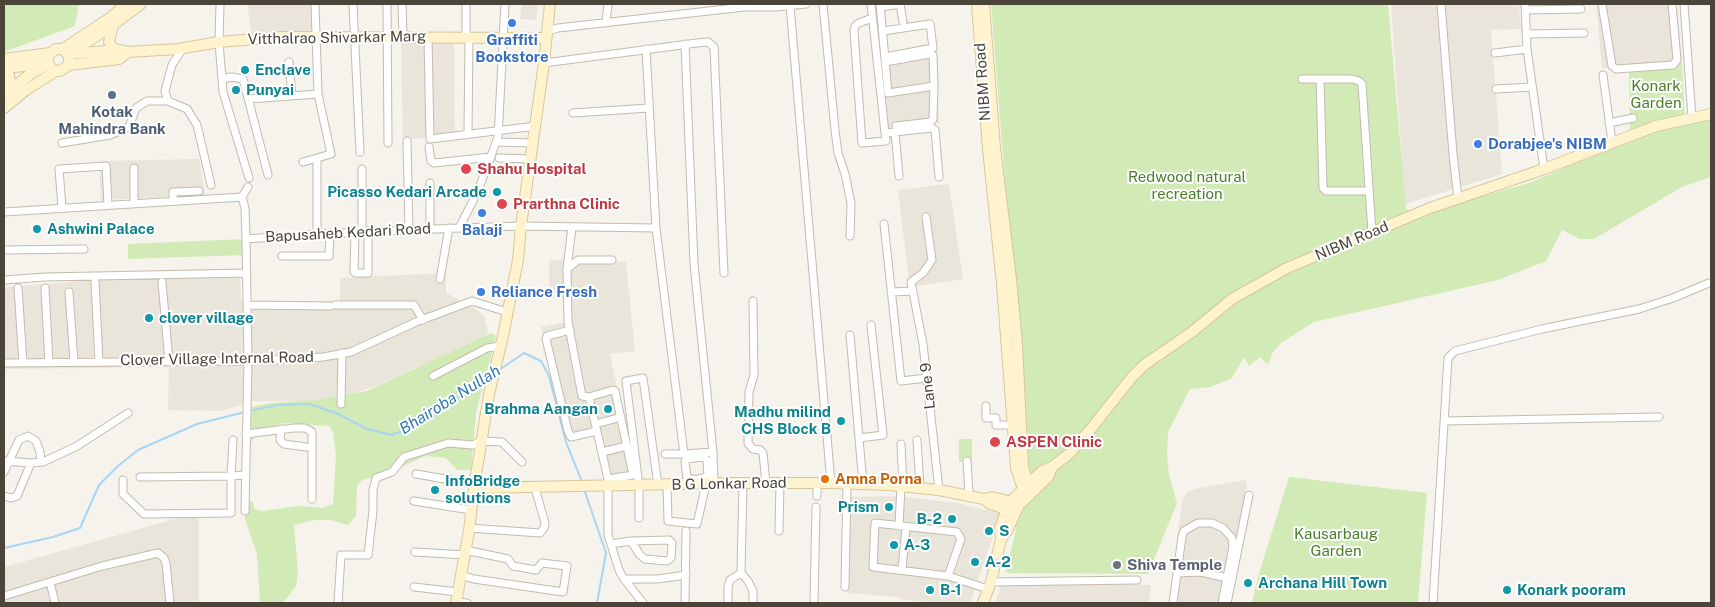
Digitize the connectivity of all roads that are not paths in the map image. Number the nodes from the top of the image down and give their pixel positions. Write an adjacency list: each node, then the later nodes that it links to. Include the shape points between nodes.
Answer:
1 (126, 4): 48 (street)
2 (141, 4): 29 (street)
3 (220, 4): 41 (street)
4 (315, 4): 36 (street)
5 (353, 4): 37 (street)
6 (387, 4): 34 (street)
7 (402, 4): 35 (street)
8 (466, 4): 39 (street)
9 (505, 4): 40 (street)
10 (550, 4): 32 (street)
11 (608, 4): 28 (street)
12 (806, 4): 23 (street)
13 (823, 4): 127 (street, via 838,153 851,203)
14 (871, 4): 26 (street)
15 (977, 4): 171 (street, NIBM Road)
16 (984, 4): 192 (street, NIBM Road, via 995,148 1017,345)
17 (1441, 4): 108 (street)
18 (1602, 4): 19 (street, via 1612,66 1616,69 1673,65 1677,60)
19 (1672, 4)
20 (1684, 4): 76 (street)
21 (880, 5): 27 (street, via 900,4); 30 (street)
22 (744, 6): 23 (street); 28 (street)
23 (790, 6): 205 (street)
24 (1525, 7): 25 (street); 33 (street)
25 (1581, 10)
26 (872, 18): 82 (street); 82 (street, via 859,23 854,31 862,143 886,141)
27 (903, 22)
28 (606, 23): 32 (street)
29 (114, 25): 46 (street, via 109,42); 48 (street)
30 (883, 31): 52 (street); 52 (street, via 930,24 933,48)
31 (1584, 33): 33 (street)
32 (546, 34): 40 (street, Vitthalrao Shivarkar Marg); 55 (street)
33 (1526, 34): 45 (street)
34 (387, 36): 35 (street, Vitthalrao Shivarkar Marg); 37 (street, Vitthalrao Shivarkar Marg); 88 (street)
35 (403, 36): 38 (street, Vitthalrao Shivarkar Marg)
36 (316, 37): 37 (street, Vitthalrao Shivarkar Marg); 41 (street, Vitthalrao Shivarkar Marg); 67 (street)
37 (356, 37): 90 (street)
38 (428, 37): 39 (street, Vitthalrao Shivarkar Marg); 81 (street, via 430,138)
39 (468, 37): 40 (street, Vitthalrao Shivarkar Marg); 81 (street)
40 (503, 37): 80 (street)
41 (219, 42): 43 (street, Vitthalrao Shivarkar Marg); 60 (street)
42 (685, 44): 44 (street); 135 (street, via 708,42 714,46); 183 (street, via 694,264)
43 (183, 48): 49 (street, Vitthalrao Shivarkar Marg); 70 (street, via 172,65 165,91)
44 (646, 49): 55 (street); 72 (street)
45 (1527, 49): 50 (street); 64 (street)
46 (118, 50): 48 (street); 49 (street)
47 (50, 52): 48 (street, via 56,49); 51 (street); 54 (street)
48 (66, 52): 56 (street, via 70,58)
49 (128, 52): 56 (street, via 119,59)
50 (1495, 53)
51 (4, 59)
52 (885, 59): 63 (street, via 933,55); 63 (street, via 888,93)
53 (289, 62): 68 (street)
54 (48, 64): 57 (street); 58 (street); 66 (street)
55 (544, 64): 78 (street)
56 (69, 65): 58 (street)
57 (4, 69): 66 (street, via 10,81)
58 (56, 71): 71 (street)
59 (1603, 75): 77 (street)
60 (222, 79): 69 (street, via 243,79); 101 (street)
61 (1302, 79): 62 (street)
62 (1320, 79): 106 (street, via 1352,79 1362,84); 106 (street, via 1323,188 1326,191)
63 (934, 86): 79 (street, via 931,122)
64 (1532, 87): 65 (street); 97 (street)
65 (1496, 89)
66 (4, 93)
67 (318, 94): 68 (street); 92 (street, via 331,154)
68 (292, 96): 69 (street)
69 (249, 99): 98 (street)
70 (168, 101): 86 (street, via 147,101 136,108 129,127 110,135); 103 (street, via 187,109 196,125)
71 (4, 108)
72 (649, 108): 73 (street); 120 (street)
73 (573, 113)
74 (1711, 114): 76 (street, NIBM Road)
75 (1633, 118): 77 (street)
76 (1692, 118): 85 (street, NIBM Road, via 1656,126)
77 (1609, 123): 85 (street)
78 (536, 126): 80 (street); 87 (street)
79 (895, 129): 82 (street); 99 (street); 100 (street, via 935,130)
80 (499, 130): 81 (street); 84 (street)
81 (468, 133)
82 (885, 134)
83 (407, 141): 122 (street)
84 (497, 142): 87 (street); 91 (street)
85 (1612, 142): 97 (street, NIBM Road)
86 (62, 143)
87 (534, 143): 93 (street)
88 (388, 144)
89 (429, 147): 91 (street, via 434,163)
90 (360, 152)
91 (495, 157): 93 (street); 119 (street)
92 (317, 159): 94 (street); 126 (street)
93 (532, 159): 116 (street)
94 (303, 162)
95 (134, 168): 110 (street)
96 (362, 169): 123 (street)
97 (1544, 169): 108 (street, NIBM Road)
98 (268, 175)
99 (899, 176)
100 (939, 176)
101 (249, 178)
102 (430, 183): 121 (street)
103 (211, 184)
104 (248, 187): 107 (street)
105 (199, 191): 109 (street, via 173,192)
106 (1369, 191): 124 (street)
107 (242, 196): 109 (street); 128 (street, Bapusaheb Kedari Road)
108 (1458, 199): 124 (street, NIBM Road)
109 (173, 200): 110 (street)
110 (134, 203): 111 (street)
111 (108, 205): 112 (street); 112 (street, via 106,166 68,168 59,169)
112 (62, 208): 113 (street)
113 (4, 212)
114 (926, 217): 143 (street, Lane 9, via 932,260 911,282)
115 (884, 224): 145 (street)
116 (521, 226): 117 (street, Bapusaheb Kedari Road); 119 (street, Bapusaheb Kedari Road); 148 (street, via 518,260)
117 (572, 227): 120 (street, Bapusaheb Kedari Road); 133 (street)
118 (449, 228): 119 (street, Bapusaheb Kedari Road); 121 (street, Bapusaheb Kedari Road); 136 (street)
119 (458, 228)
120 (656, 228): 185 (street)
121 (430, 229): 122 (street, Bapusaheb Kedari Road)
122 (409, 230): 123 (street, Bapusaheb Kedari Road)
123 (362, 232): 123 (street, via 354,272 356,273 368,273); 125 (street, Bapusaheb Kedari Road)
124 (1372, 232): 214 (street, NIBM Road, via 1287,268 1232,299 1192,332 1154,357 1119,392 1069,454 1042,471)
125 (330, 233): 126 (street, Bapusaheb Kedari Road); 131 (street, via 329,256)
126 (317, 234): 128 (street, Bapusaheb Kedari Road)
127 (850, 236)
128 (246, 239): 134 (street)
129 (84, 249): 130 (street)
130 (4, 250)
131 (282, 256)
132 (612, 260): 133 (street, via 578,260)
133 (567, 269): 151 (street)
134 (246, 273): 137 (street); 147 (street)
135 (724, 273)
136 (440, 279)
137 (4, 280)
138 (95, 282): 157 (street)
139 (162, 282): 158 (street)
140 (1708, 283): 170 (street, via 1639,309 1455,351 1448,358)
141 (18, 288): 160 (street)
142 (45, 288): 161 (street)
143 (913, 291): 145 (street); 163 (street, Lane 9)
144 (69, 292): 156 (street)
145 (892, 292): 163 (street, via 900,381)
146 (753, 301): 202 (street, via 754,375 749,392 748,443 763,453)
147 (247, 305): 149 (street, via 414,305); 155 (street)
148 (507, 312): 149 (street, Clover Village Internal Road, via 472,301); 153 (street)
149 (422, 320): 154 (street, Clover Village Internal Road)
150 (872, 325): 175 (street, via 884,436)
151 (570, 330): 164 (street, via 582,396); 172 (street, via 546,339 568,431 571,437)
152 (850, 335): 175 (street)
153 (501, 346): 162 (street, via 487,348); 178 (street)
154 (342, 353): 155 (street, Clover Village Internal Road, via 294,360); 165 (street)
155 (248, 361): 158 (street, Clover Village Internal Road); 174 (street)
156 (74, 362): 157 (street, Clover Village Internal Road); 161 (street, Clover Village Internal Road)
157 (99, 362): 158 (street, Clover Village Internal Road)
158 (169, 362)
159 (4, 363): 160 (street, Clover Village Internal Road)
160 (23, 363): 161 (street, Clover Village Internal Road)
161 (49, 363)
162 (433, 376)
163 (927, 378): 215 (street, Lane 9)
164 (589, 397): 168 (street, via 614,390); 172 (street)
165 (341, 404)
166 (986, 406): 171 (street, via 986,418 996,418 996,425)
167 (128, 413): 189 (street, via 77,446)
168 (620, 417): 172 (street); 180 (street)
169 (1659, 417): 170 (street)
170 (1444, 421): 262 (street)
171 (1012, 425): 192 (street, NIBM Road)
172 (596, 428): 182 (street)
173 (280, 430): 174 (street); 181 (street, via 280,440 284,444); 220 (street, via 305,428 312,432)
174 (246, 434): 195 (street)
175 (859, 438): 207 (street)
176 (233, 440): 196 (street)
177 (917, 440): 213 (street)
178 (481, 441): 190 (street, via 502,442); 209 (street); 252 (street, via 473,445 448,443 404,458 392,472 376,478 368,555 341,555)
179 (901, 444): 211 (street)
180 (627, 446): 182 (street); 200 (street, via 633,476)
181 (306, 447)
182 (602, 452): 200 (street)
183 (712, 452): 186 (street); 199 (street)
184 (665, 454): 185 (street)
185 (684, 454): 186 (street)
186 (698, 455): 199 (street, via 707,460 708,477); 199 (street, via 685,461 687,479)
187 (6, 461): 189 (street, via 19,440 28,436 36,441); 191 (street); 193 (street)
188 (967, 461): 216 (street)
189 (41, 462): 191 (street)
190 (522, 462)
191 (31, 463): 218 (street, via 17,496)
192 (1020, 467): 214 (street, NIBM Road)
193 (4, 472)
194 (416, 474): 209 (street)
195 (245, 475): 196 (street); 225 (street)
196 (230, 476): 197 (street); 198 (street, via 231,512 144,514 123,494)
197 (140, 477)
198 (123, 480)
199 (704, 482): 201 (street, B G Lonkar Road); 208 (street, B G Lonkar Road); 208 (street, via 697,524 668,521)
200 (608, 483): 210 (street, B G Lonkar Road); 212 (street, B G Lonkar Road, via 588,487); 232 (street, via 608,535)
201 (743, 483): 202 (street, B G Lonkar Road); 236 (street)
202 (766, 483): 203 (street, B G Lonkar Road)
203 (780, 483): 204 (street, B G Lonkar Road); 230 (street)
204 (817, 483): 205 (street, B G Lonkar Road); 219 (street)
205 (831, 483): 206 (street, B G Lonkar Road)
206 (847, 483): 207 (street, B G Lonkar Road); 247 (street)
207 (862, 484): 211 (street, B G Lonkar Road)
208 (663, 485): 210 (street, B G Lonkar Road); 210 (street, via 643,378 626,381)
209 (474, 486): 212 (street, B G Lonkar Road); 224 (street)
210 (639, 486): 226 (street)
211 (902, 486): 213 (street, B G Lonkar Road); 227 (street)
212 (535, 488): 228 (street, via 545,523 540,533)
213 (920, 488): 215 (street, B G Lonkar Road)
214 (1029, 489): 222 (street, NIBM Road)
215 (939, 490): 216 (street, B G Lonkar Road)
216 (969, 495): 222 (street, B G Lonkar Road, via 984,498 990,504)
217 (1250, 495): 261 (street)
218 (4, 496)
219 (817, 496)
220 (312, 499)
221 (414, 501): 224 (street)
222 (1013, 506): 245 (street, NIBM Road)
223 (816, 508): 257 (street)
224 (471, 510): 228 (street)
225 (245, 511)
226 (639, 518)
227 (903, 526): 235 (street); 235 (street, via 875,523 873,567); 240 (street, via 957,532 961,539)
228 (469, 528): 234 (street)
229 (686, 531): 239 (street)
230 (779, 531)
231 (631, 540): 231 (street, via 669,540 672,543 671,558 667,561 645,559); 232 (street)
232 (611, 544): 242 (street)
233 (415, 552): 234 (street)
234 (465, 553): 238 (street); 238 (street, via 508,559 513,566 536,570 542,563 567,566 563,592)
235 (902, 569): 240 (street)
236 (741, 573): 255 (street, via 730,580); 256 (street, via 753,591)
237 (1177, 573): 241 (street, via 1201,572); 241 (street, via 1184,531 1198,524 1212,523 1223,528 1232,538); 259 (street)
238 (461, 575): 249 (street)
239 (686, 575): 242 (street); 254 (street)
240 (948, 576): 245 (street)
241 (1227, 578): 260 (street)
242 (624, 579): 253 (street)
243 (1137, 580): 245 (street)
244 (50, 582): 248 (street); 250 (street); 251 (street, via 158,553 166,563)
245 (989, 585): 258 (street, NIBM Road)
246 (414, 587): 249 (street)
247 (845, 587)
248 (4, 596)
249 (459, 600)
250 (55, 603)
251 (170, 603)
252 (338, 603)
253 (643, 603)
254 (685, 603)
255 (728, 603)
256 (753, 603)
257 (814, 603)
258 (983, 603)
259 (1173, 603)
260 (1222, 603)
261 (1227, 603)
262 (1433, 603)

